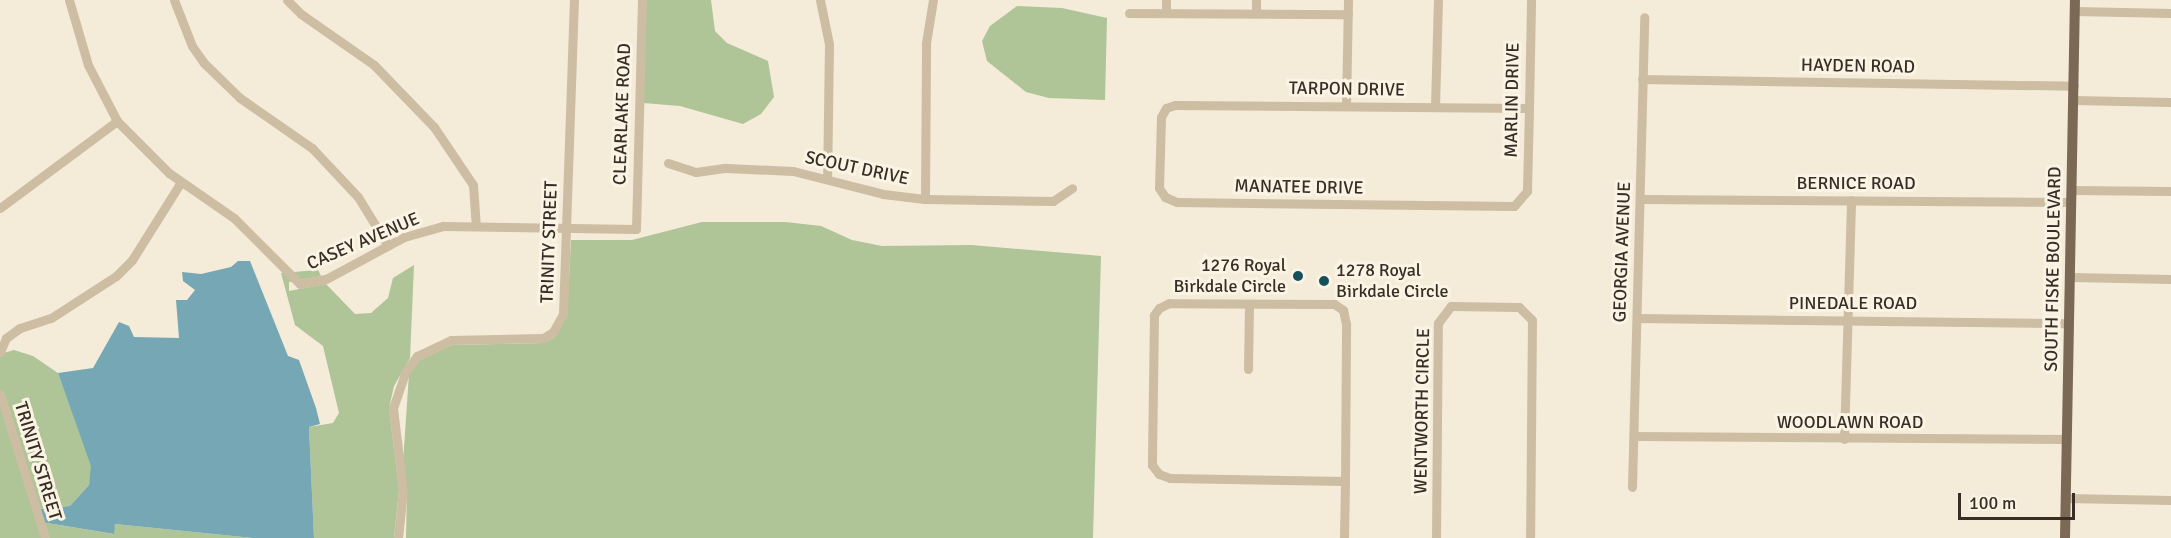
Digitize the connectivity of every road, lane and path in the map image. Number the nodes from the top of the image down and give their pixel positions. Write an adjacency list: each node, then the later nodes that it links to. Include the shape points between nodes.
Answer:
1 (69, 0): 28 (street, CASEY AVENUE, via 88,64)
2 (174, 0): 44 (street, via 192,46 204,63 240,98 312,148 358,197)
3 (288, 0): 41 (street, via 301,14 374,65 434,127 473,185)
4 (574, 0): 42 (street, TRINITY STREET)
5 (642, 0): 43 (street, CLEARLAKE ROAD)
6 (820, 0): 30 (street, via 829,44)
7 (933, 0): 35 (street, via 926,43)
8 (1166, 0): 15 (street)
9 (1256, 0): 16 (street)
10 (1348, 0): 18 (street)
11 (1438, 0): 25 (street)
12 (1531, 0): 27 (street, MARLIN DRIVE)
13 (2075, 5): 17 (street); 21 (main road, SOUTH FISKE BOULEVARD)
14 (1129, 13): 15 (street)
15 (1166, 13): 16 (street)
16 (1256, 13): 18 (street)
17 (2171, 13)
18 (1348, 14): 24 (street)
19 (1644, 17): 20 (street, GEORGIA AVENUE)
20 (1642, 79): 21 (street, HAYDEN ROAD); 37 (street, GEORGIA AVENUE)
21 (2074, 86): 22 (main road, SOUTH FISKE BOULEVARD)
22 (2073, 100): 23 (street); 33 (main road, SOUTH FISKE BOULEVARD)
23 (2171, 102)
24 (1346, 105): 25 (street, TARPON DRIVE); 26 (street, TARPON DRIVE)
25 (1436, 107): 27 (street, TARPON DRIVE)
26 (1166, 108): 36 (street, MANATEE DRIVE, via 1161,117 1159,188 1165,197 1177,202 1514,206)
27 (1529, 108): 36 (street, MARLIN DRIVE, via 1527,191)
28 (117, 121): 31 (street, CASEY AVENUE); 40 (street)
29 (668, 164): 30 (street, SCOUT DRIVE, via 696,172 760,168)
30 (827, 179): 35 (street, SCOUT DRIVE, via 883,194)
31 (182, 182): 44 (street, CASEY AVENUE, via 234,218 300,284 326,279); 51 (street, via 132,260 117,276 51,318 20,328 6,338)
32 (1072, 188): 35 (street, SCOUT DRIVE, via 1053,201)
33 (2072, 190): 34 (street); 39 (main road, SOUTH FISKE BOULEVARD)
34 (2171, 191)
35 (925, 199)
36 (1522, 199)
37 (1640, 199): 38 (street, BERNICE ROAD); 48 (street, GEORGIA AVENUE)
38 (1851, 200): 39 (street, BERNICE ROAD); 49 (street)
39 (2072, 202): 45 (main road, SOUTH FISKE BOULEVARD)
40 (0, 208)
41 (476, 224): 42 (street, CASEY AVENUE); 44 (street, CASEY AVENUE, via 420,231)
42 (567, 227): 43 (street, CASEY AVENUE); 62 (street, TRINITY STREET, via 565,304 553,333 543,338 451,340 417,356 406,371 393,408 404,490)
43 (636, 229)
44 (388, 246)
45 (2070, 277): 46 (street); 50 (main road, SOUTH FISKE BOULEVARD)
46 (2171, 279)
47 (1249, 304): 52 (street); 57 (street, via 1334,304 1343,310); 57 (street, via 1169,303 1154,315 1152,465 1170,478)
48 (1637, 318): 49 (street, PINEDALE ROAD); 54 (street, GEORGIA AVENUE)
49 (1848, 318): 50 (street, PINEDALE ROAD); 55 (street)
50 (2068, 323): 56 (main road, SOUTH FISKE BOULEVARD)
51 (0, 352)
52 (1248, 369)
53 (0, 394): 61 (street, TRINITY STREET)
54 (1634, 436): 55 (street, WOODLAWN ROAD); 58 (street, GEORGIA AVENUE)
55 (1844, 439): 56 (street, WOODLAWN ROAD)
56 (2067, 439): 59 (main road, SOUTH FISKE BOULEVARD)
57 (1345, 481): 63 (street)
58 (1632, 487)
59 (2066, 498): 60 (street); 66 (main road, SOUTH FISKE BOULEVARD)
60 (2171, 500)
61 (45, 538)
62 (398, 538)
63 (1344, 538)
64 (1436, 538): 65 (street, WENTWORTH CIRCLE, via 1438,323 1450,306 1462,306 1520,307 1532,320)
65 (1530, 538)
66 (2065, 538)

